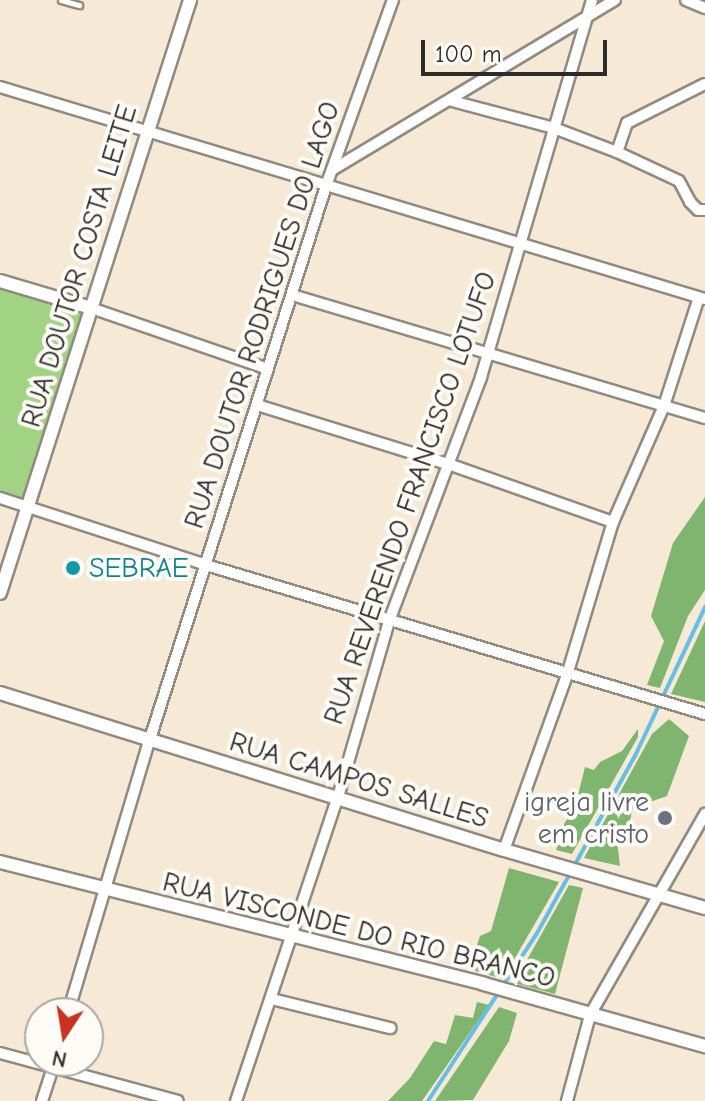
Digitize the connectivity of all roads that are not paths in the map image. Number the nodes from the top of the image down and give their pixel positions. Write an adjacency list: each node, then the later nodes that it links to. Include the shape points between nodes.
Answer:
1 (61, 0): 7 (lane)
2 (190, 0): 14 (street, RUA DOUTOR COSTA LEITE)
3 (393, 0): 16 (street, RUA DOUTOR RODRIGUES DO LAGO)
4 (592, 0): 9 (street, RUA REVERENDO FRANCISCO LOTUFO)
5 (615, 0): 9 (street)
6 (686, 0): 8 (street)
7 (79, 5)
8 (705, 8)
9 (587, 18): 12 (street); 13 (street, RUA REVERENDO FRANCISCO LOTUFO)
10 (705, 84): 15 (street, via 627,123)
11 (0, 87): 14 (street)
12 (452, 101): 13 (street); 16 (street)
13 (554, 128): 15 (street); 19 (street, RUA REVERENDO FRANCISCO LOTUFO)
14 (147, 129): 17 (street); 23 (street, RUA DOUTOR COSTA LEITE)
15 (617, 152): 18 (street, via 679,181 690,202)
16 (332, 170): 17 (street, RUA DOUTOR RODRIGUES DO LAGO)
17 (327, 183): 19 (street); 21 (street, RUA DOUTOR RODRIGUES DO LAGO)
18 (705, 210)
19 (520, 242): 22 (street); 24 (street, RUA REVERENDO FRANCISCO LOTUFO)
20 (0, 281): 23 (street)
21 (292, 295): 24 (street); 25 (street, RUA DOUTOR RODRIGUES DO LAGO)
22 (702, 298): 27 (street)
23 (91, 308): 25 (street); 31 (street, RUA DOUTOR COSTA LEITE)
24 (488, 351): 27 (street); 29 (street, RUA REVERENDO FRANCISCO LOTUFO)
25 (268, 369): 26 (street, RUA DOUTOR RODRIGUES DO LAGO)
26 (257, 405): 29 (street); 33 (street, RUA DOUTOR RODRIGUES DO LAGO)
27 (664, 406): 28 (street); 32 (street)
28 (705, 418)
29 (448, 464): 32 (street); 35 (street, RUA REVERENDO FRANCISCO LOTUFO)
30 (0, 498): 31 (street)
31 (29, 506): 33 (street); 34 (street, RUA DOUTOR COSTA LEITE)
32 (613, 522): 36 (street)
33 (206, 565): 35 (street); 39 (street, RUA DOUTOR RODRIGUES DO LAGO)
34 (0, 593)
35 (389, 621): 36 (street); 40 (street, RUA REVERENDO FRANCISCO LOTUFO)
36 (567, 675): 38 (street); 42 (street)
37 (0, 693): 39 (street, RUA CAMPOS SALLES)
38 (705, 714)
39 (149, 742): 40 (street, RUA CAMPOS SALLES); 44 (street, RUA DOUTOR RODRIGUES DO LAGO)
40 (338, 797): 42 (street, RUA CAMPOS SALLES); 47 (street, RUA REVERENDO FRANCISCO LOTUFO)
41 (705, 814): 45 (street)
42 (504, 850): 45 (street, RUA CAMPOS SALLES)
43 (0, 862): 44 (street, RUA VISCONDE DO RIO BRANCO)
44 (103, 888): 47 (street, RUA VISCONDE DO RIO BRANCO); 48 (street, RUA DOUTOR RODRIGUES DO LAGO)
45 (660, 894): 46 (street, RUA CAMPOS SALLES); 50 (street)
46 (705, 908)
47 (290, 938): 49 (street, RUA REVERENDO FRANCISCO LOTUFO); 50 (street, RUA VISCONDE DO RIO BRANCO)
48 (72, 997)
49 (272, 999): 51 (street); 59 (street, RUA REVERENDO FRANCISCO LOTUFO)
50 (590, 1015): 52 (street, RUA VISCONDE DO RIO BRANCO); 60 (street)
51 (390, 1028)
52 (705, 1046)
53 (0, 1053): 54 (street)
54 (24, 1058)
55 (49, 1077): 57 (street)
56 (97, 1077): 58 (street)
57 (42, 1101)
58 (178, 1101)
59 (236, 1101)
60 (567, 1101)

